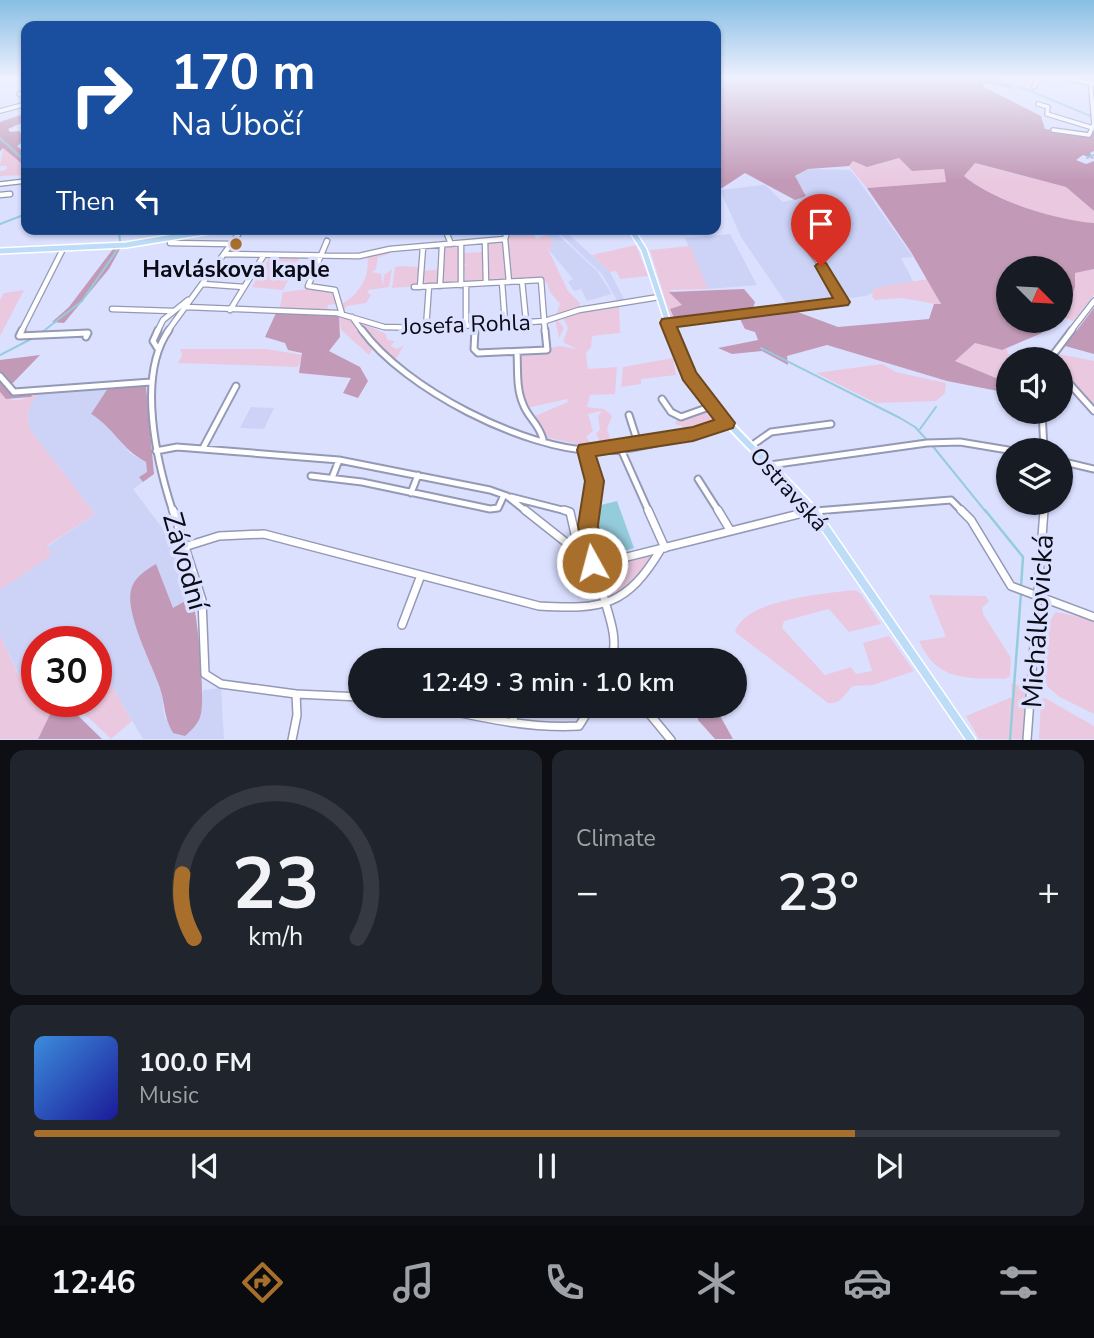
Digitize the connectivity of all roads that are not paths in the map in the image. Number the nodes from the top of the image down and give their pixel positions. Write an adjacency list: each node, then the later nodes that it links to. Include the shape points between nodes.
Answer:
1 (1047, 113): 2 (street)
2 (1094, 125): 3 (street, via 1089,135)
3 (1053, 130)
4 (21, 182): 5 (street)
5 (0, 184)
6 (10, 194): 7 (street)
7 (0, 195)
8 (191, 235): 23 (main road)
9 (238, 235): 18 (street, Závodní)
10 (447, 235): 19 (street)
11 (506, 235): 14 (street)
12 (635, 235): 41 (main road, Ostravská)
13 (798, 235): 52 (street, via 843,302)
14 (505, 239): 16 (street); 31 (street)
15 (327, 241): 27 (street)
16 (485, 241): 20 (street); 33 (street)
17 (170, 243): 18 (street)
18 (232, 244): 25 (street, Závodní)
19 (451, 244): 20 (street); 21 (street)
20 (461, 244): 34 (street)
21 (442, 246): 22 (street); 37 (street)
22 (423, 247): 27 (street); 39 (street)
23 (63, 249): 24 (main road); 56 (street, via 19,337)
24 (0, 251)
25 (224, 254): 26 (street); 28 (street, Závodní)
26 (264, 255): 27 (street); 29 (street)
27 (321, 257): 38 (street)
28 (215, 268): 29 (street); 32 (street, Závodní)
29 (255, 270): 35 (street)
30 (522, 281): 31 (street); 49 (street); 50 (street, via 541,280)
31 (505, 282): 33 (street); 51 (street)
32 (203, 284): 35 (street); 40 (street, Závodní)
33 (486, 284): 34 (street)
34 (464, 285): 37 (street); 53 (street)
35 (244, 286): 45 (street)
36 (429, 286): 37 (street); 39 (street); 55 (street)
37 (440, 286)
38 (308, 287): 47 (street, via 335,290)
39 (417, 287)
40 (194, 296): 43 (street, Závodní); 46 (street, Závodní)
41 (659, 297): 50 (street, Josefa Rohla, via 579,310); 52 (main road, Ostravská)
42 (1094, 301): 58 (street)
43 (186, 307): 45 (street, Josefa Rohla); 59 (street, Závodní)
44 (112, 309): 46 (street)
45 (230, 310): 47 (street, Josefa Rohla)
46 (173, 311): 59 (street, Závodní, via 155,331 153,342)
47 (342, 314): 48 (street, Josefa Rohla)
48 (352, 317): 55 (street, Josefa Rohla, via 384,327); 71 (street, via 377,349 422,383 493,423)
49 (526, 321): 50 (street, Josefa Rohla); 51 (street, Josefa Rohla)
50 (545, 321): 60 (street, via 547,350)
51 (505, 323): 54 (street, Josefa Rohla)
52 (667, 323): 66 (main road, Ostravská, via 683,364)
53 (466, 325): 54 (street, Josefa Rohla); 55 (street, Josefa Rohla)
54 (475, 325): 60 (street, via 475,352)
55 (426, 328)
56 (37, 336): 57 (street, via 88,333)
57 (86, 337)
58 (1059, 347)
59 (158, 349): 62 (street, Závodní)
60 (517, 352): 71 (street, via 519,393)
61 (0, 376): 62 (street, via 14,391)
62 (151, 382): 78 (street, Závodní)
63 (236, 386): 75 (street)
64 (1073, 388): 67 (street)
65 (662, 399): 66 (street, via 671,412 681,416)
66 (712, 406): 69 (main road, Ostravská)
67 (1094, 411)
68 (629, 415): 72 (street)
69 (727, 423): 72 (street); 73 (main road, Ostravská)
70 (831, 424): 73 (street, via 771,432)
71 (543, 439): 77 (street)
72 (638, 443): 74 (street)
73 (751, 446): 81 (main road, Ostravská)
74 (620, 447): 77 (street); 93 (street)
75 (203, 448): 78 (street); 79 (street)
76 (996, 448): 81 (street, via 927,443)
77 (586, 450): 95 (street, via 595,481 588,525)
78 (156, 451): 92 (street, Závodní)
79 (339, 460): 83 (street); 85 (street)
80 (1073, 464): 82 (street)
81 (769, 465): 89 (main road, Ostravská)
82 (1094, 469)
83 (418, 475): 87 (street); 88 (street)
84 (311, 476): 85 (street)
85 (332, 478): 87 (street)
86 (698, 479): 91 (street)
87 (411, 493): 88 (street, via 491,509 498,508)
88 (506, 496): 94 (street); 94 (street, via 570,512)
89 (813, 510): 91 (street); 97 (street, via 951,500 971,520 1011,586); 111 (main road, Ostravská)
90 (1044, 515): 97 (street, Michálkovická)
91 (730, 530): 93 (street)
92 (184, 547): 96 (street, via 219,536 264,534); 102 (street, Závodní, via 202,600 207,678 216,684)
93 (663, 548): 95 (street); 98 (street, via 636,587)
94 (579, 552): 95 (street)
95 (595, 563): 98 (street)
96 (421, 575): 98 (street, via 539,606); 100 (street)
97 (1039, 598): 99 (street); 112 (street, Michálkovická)
98 (605, 606): 101 (street, via 617,628)
99 (1094, 617)
100 (402, 625)
101 (617, 648)
102 (296, 694): 103 (street); 109 (street)
103 (348, 696)
104 (492, 718): 108 (street)
105 (514, 718): 108 (street)
106 (584, 718): 108 (street, via 579,726)
107 (653, 718): 110 (street)
108 (513, 722)
109 (292, 740)
110 (671, 740)
111 (971, 740)
112 (1027, 740)

